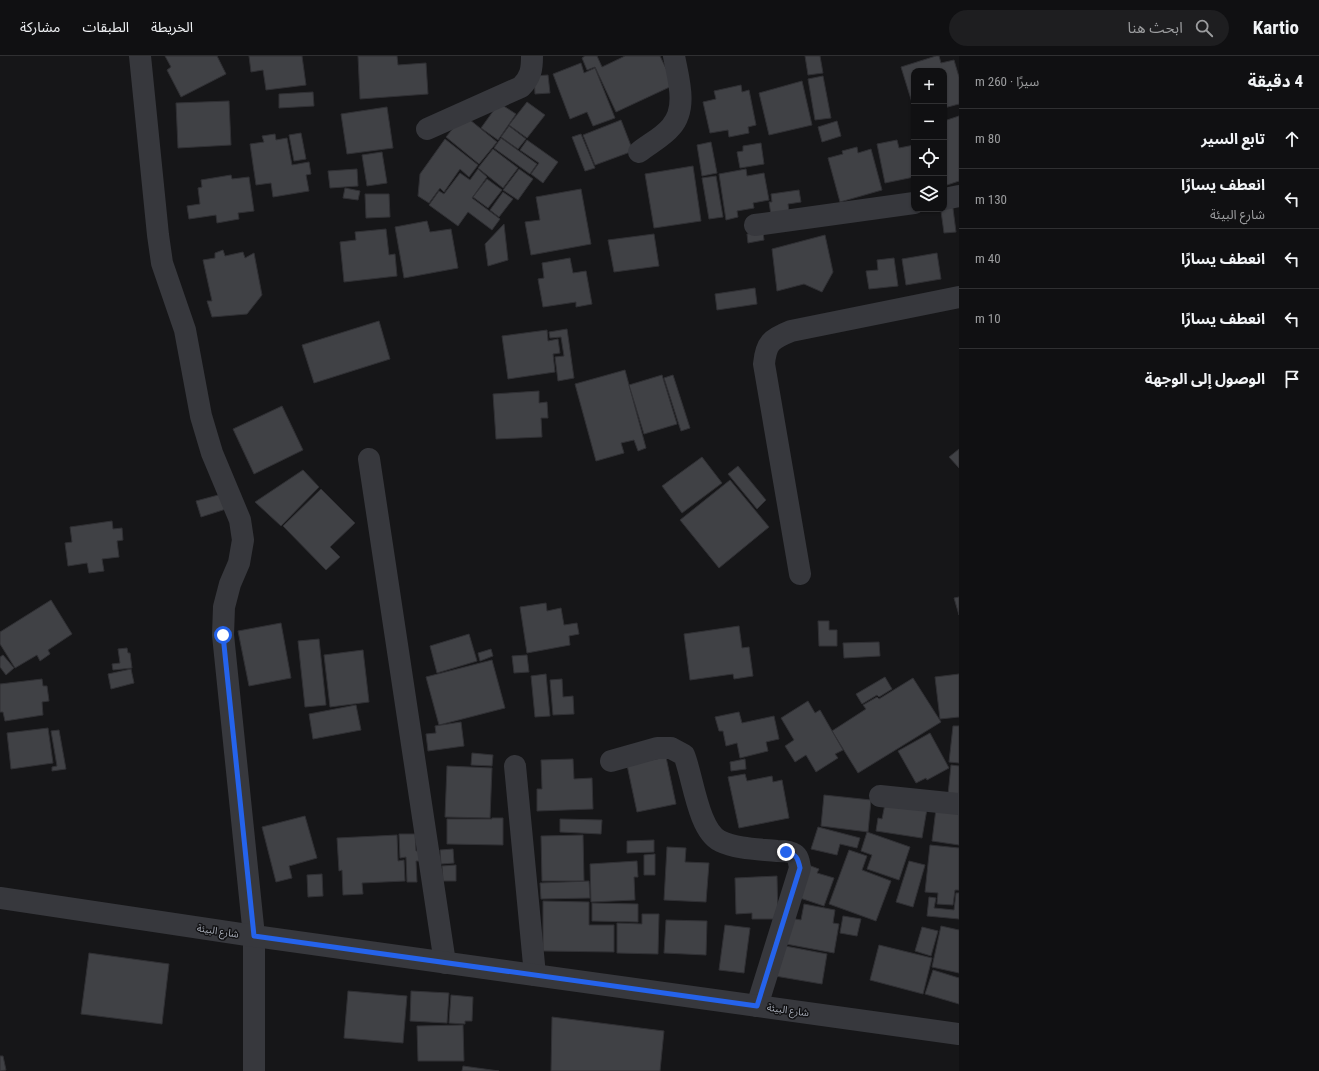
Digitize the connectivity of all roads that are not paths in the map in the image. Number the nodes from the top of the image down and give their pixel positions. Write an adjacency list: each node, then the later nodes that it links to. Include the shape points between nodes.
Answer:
1 (140, 56): 18 (street, via 162,263 185,330 201,416 212,453 240,520 243,540 239,563 224,607 223,635)
2 (532, 56): 4 (street, via 531,73 528,81 521,87)
3 (674, 56): 5 (street, via 681,99 679,114 671,128)
4 (427, 129)
5 (639, 152)
6 (959, 196): 7 (street)
7 (947, 198)
8 (911, 203): 9 (street)
9 (755, 225)
10 (959, 297): 12 (street, via 791,331 776,337 766,349 764,364)
11 (369, 459): 19 (street)
12 (800, 574)
13 (611, 761): 21 (street, via 657,748 670,748 684,755 702,818 708,830 718,840 734,846 786,852 794,854 798,859 800,868)
14 (515, 766): 20 (street)
15 (880, 796): 16 (street)
16 (959, 804)
17 (0, 898): 18 (street, شارع البيئة)
18 (254, 936): 19 (street, شارع البيئة); 23 (street)
19 (445, 963): 20 (street, شارع البيئة)
20 (535, 975): 21 (street, شارع البيئة)
21 (757, 1006): 22 (street, شارع البيئة)
22 (959, 1034)
23 (254, 1071)

